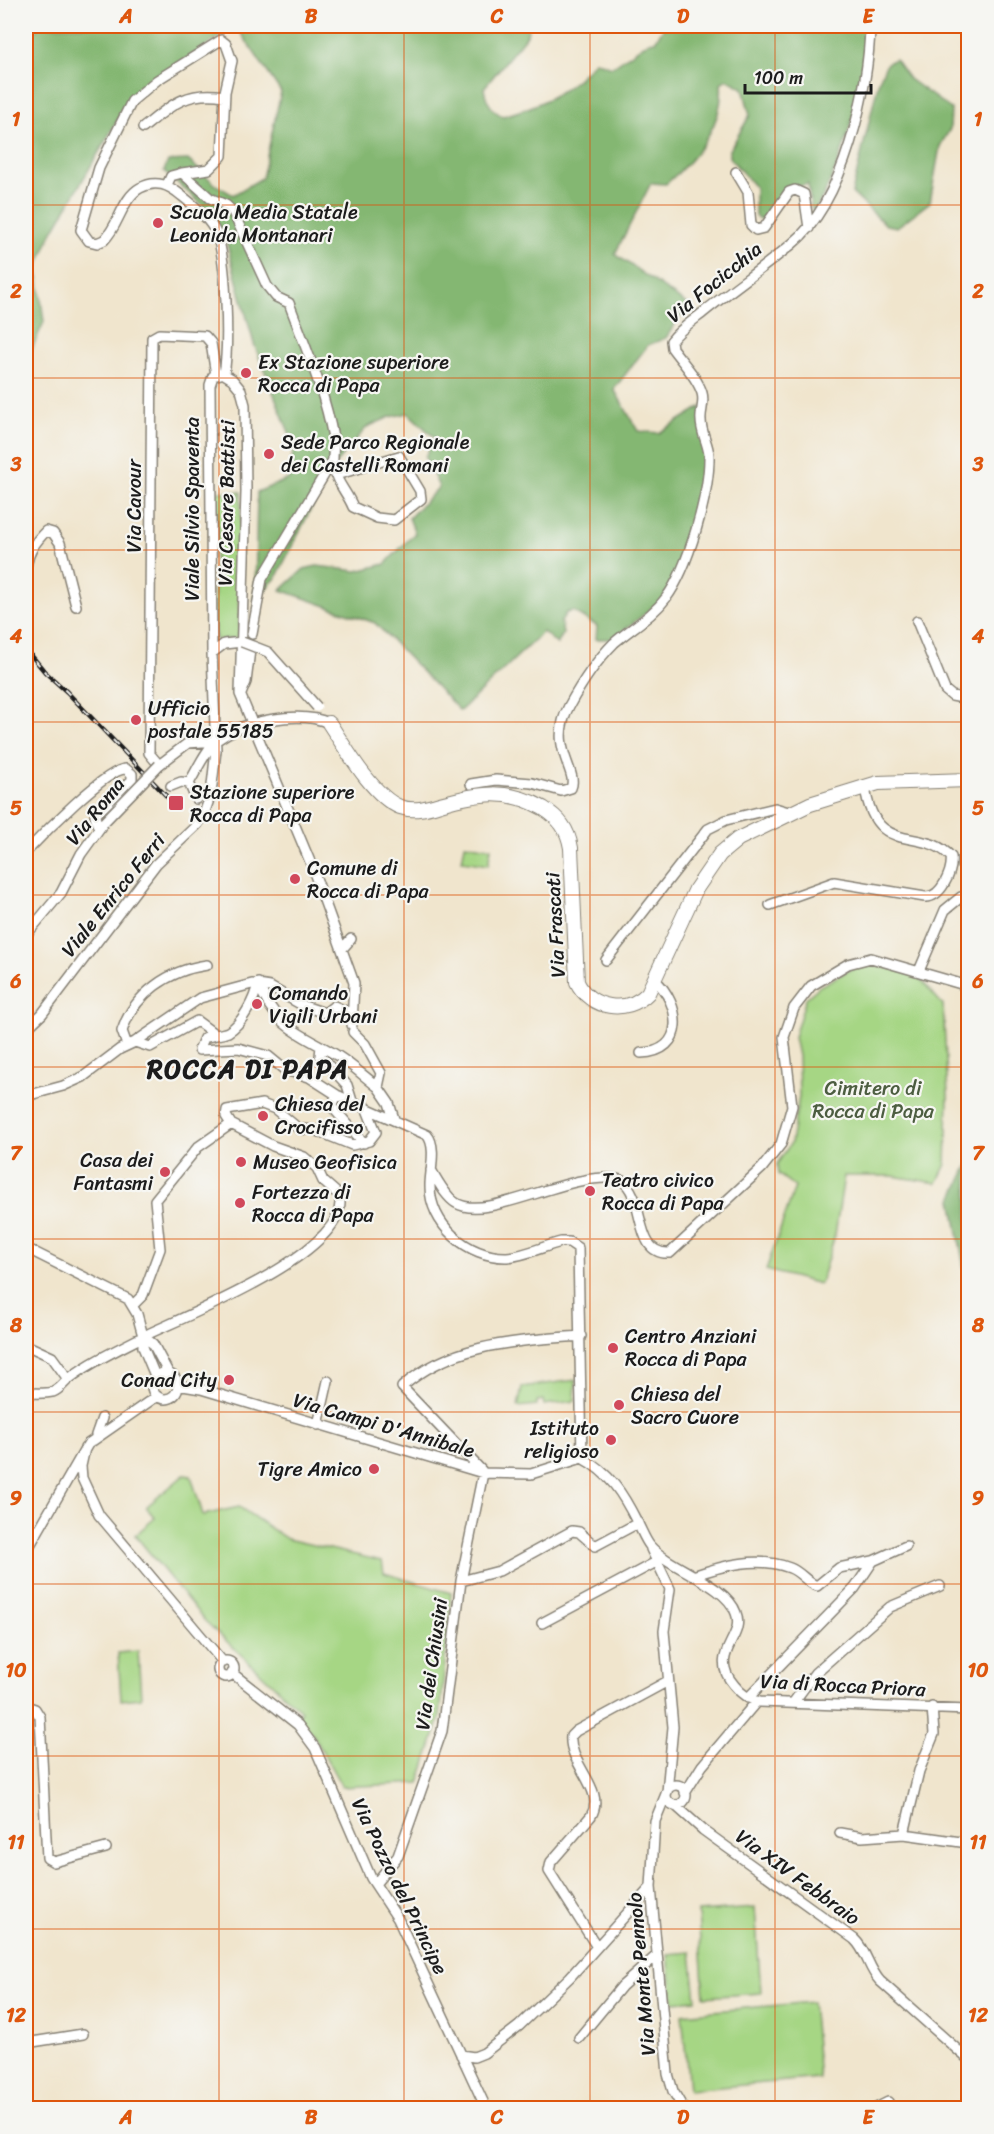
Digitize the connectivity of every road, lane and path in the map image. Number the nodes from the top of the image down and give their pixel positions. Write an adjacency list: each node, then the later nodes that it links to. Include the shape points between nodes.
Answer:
1 (870, 26): 7 (street, Via Focicchia, via 857,117 828,196)
2 (225, 96): 3 (street, via 203,92 169,106); 5 (street, via 224,141 219,160 209,169); 6 (street, via 232,61 226,44 219,40 139,94 99,168 81,226 83,237 92,243 104,240 137,190 153,184)
3 (143, 128)
4 (736, 172): 7 (street, via 748,192 751,225 756,230 765,228 789,192 795,190 806,199)
5 (182, 173): 6 (street, via 171,176); 9 (street, via 233,212 267,286 276,297 289,303 331,430)
6 (167, 185): 8 (street, Viale Silvio Spaventa, via 204,216 219,241 228,343)
7 (809, 228): 26 (street, Via Focicchia, via 671,341 703,396 701,422 709,460 701,513 669,594 607,651 568,709 560,738 573,780 571,788 561,791 532,783 496,780)
8 (220, 374): 15 (street, Via Cesare Battisti, via 234,381 245,402); 17 (street, Viale Silvio Spaventa, via 212,378 210,385); 23 (street, Via Cavour, via 211,343 205,336 159,334 152,338 149,750)
9 (333, 460): 10 (street); 14 (street, via 262,579)
10 (336, 475): 10 (street, via 399,456 421,499 394,520 377,518 357,510)
11 (26, 566): 12 (street, via 37,540 46,531 53,533 60,543)
12 (76, 606)
13 (917, 621): 19 (street, via 945,690 952,696)
14 (252, 634)
15 (242, 642): 17 (street, via 224,644); 18 (street, Via Cesare Battisti); 21 (street, bridge, via 268,652)
16 (250, 650): 18 (street)
17 (212, 652): 22 (street, Viale Silvio Spaventa)
18 (240, 696): 20 (street)
19 (969, 699)
20 (250, 723): 21 (street, via 303,718); 22 (street); 37 (street, via 278,782)
21 (329, 723): 41 (main road, Via Frascati, via 379,792 400,807 421,810 465,797 503,793 529,801 555,817 566,830 571,848 575,972 580,989 596,1003 622,1006 643,999)
22 (216, 741): 23 (street, Via Roma, via 188,743); 25 (street); 45 (street, Viale Enrico Ferri, via 211,794 201,819 156,864 42,1014)
23 (159, 765): 31 (street, Via Roma, bridge)
24 (969, 780): 28 (main road, Via Frascati, via 919,780)
25 (189, 783): 27 (street); 29 (street)
26 (471, 784)
27 (171, 786)
28 (865, 787): 30 (main road, Via Frascati); 34 (street, via 870,811 879,824 902,837 944,850 951,857 951,867 939,892 926,897 834,882)
29 (196, 799)
30 (792, 813): 38 (street, via 775,808 726,820 708,829); 41 (main road, Via Frascati, via 741,837 720,854 692,896)
31 (104, 822): 32 (street, via 96,824 95,815 132,780 126,769 98,785); 35 (street, Via Roma, via 83,850 61,892)
32 (26, 852)
33 (961, 897): 40 (street, via 945,910)
34 (770, 905)
35 (26, 935)
36 (356, 937): 37 (street)
37 (342, 949): 44 (street, via 354,983)
38 (606, 960)
39 (207, 965): 47 (street, via 181,970 144,995 122,1031)
40 (919, 970): 43 (street); 58 (street, via 874,958 860,959 823,977 804,993 791,1013 784,1037 792,1101 781,1144 762,1168 670,1253 662,1253 648,1244 636,1197 621,1180 603,1178 555,1187 477,1208 455,1202)
41 (655, 980): 49 (street, via 674,1005 676,1026 658,1049)
42 (258, 983): 44 (street, via 304,1006 326,1013 334,1006); 46 (street, via 236,1025); 47 (street, via 198,1000); 48 (street, via 278,1019)
43 (969, 986)
44 (353, 1014): 50 (street, via 353,1029 381,1073)
45 (26, 1029)
46 (216, 1035): 47 (street, via 197,1021 150,1047); 51 (street, via 202,1040 199,1050 243,1049 268,1056 285,1070 312,1079)
47 (131, 1043): 52 (street, via 83,1077)
48 (321, 1046): 50 (street); 53 (street, via 320,1056 348,1087)
49 (641, 1053)
50 (378, 1087): 55 (street)
51 (337, 1095): 53 (street); 57 (street, via 334,1110)
52 (26, 1096)
53 (352, 1101): 54 (street)
54 (366, 1107): 55 (street); 57 (street, via 376,1129 372,1139)
55 (394, 1119): 58 (street, via 432,1142)
56 (230, 1123): 57 (street, via 227,1110 258,1103 275,1109 299,1129 315,1130 352,1145); 60 (street, via 203,1142 154,1202 160,1249 143,1294); 61 (street, via 308,1160 318,1169 323,1181 337,1192 340,1208 335,1221 318,1241 270,1275)
57 (364, 1143)
58 (431, 1170): 62 (street, via 430,1194 436,1215 447,1230 470,1246 504,1257 564,1242 577,1246)
59 (26, 1248): 60 (street, via 122,1294)
60 (133, 1305): 61 (street)
61 (143, 1336): 64 (street, via 151,1342); 65 (street, via 144,1350); 66 (street)
62 (581, 1336): 75 (street); 76 (street, via 471,1350 423,1371 402,1387)
63 (26, 1345): 66 (street, via 52,1357)
64 (169, 1374): 65 (street); 68 (street)
65 (156, 1378): 70 (street, via 153,1389)
66 (68, 1379): 69 (street, via 54,1391)
67 (328, 1380): 72 (street)
68 (177, 1385): 70 (street, via 171,1397); 72 (street, Via Campi D'Annibale)
69 (26, 1393)
70 (157, 1396): 73 (street)
71 (102, 1418): 73 (street)
72 (318, 1425): 76 (street, Via Campi D'Annibale)
73 (96, 1436): 74 (street)
74 (85, 1448): 78 (street); 104 (street, Via Pozzo del Principe, via 82,1479 99,1515 223,1662 232,1665 232,1672 310,1739)
75 (582, 1458): 76 (street, Via Campi D'Annibale, via 531,1474); 77 (street, Via di Rocca Priora, via 611,1479)
76 (483, 1473): 85 (street, Via dei Chiusini)
77 (638, 1523): 80 (street, Via di Rocca Priora); 85 (street, via 597,1546 572,1531 503,1569)
78 (28, 1536): 81 (street)
79 (906, 1546): 83 (street)
80 (650, 1547): 82 (street, Via Monte Pennolo); 84 (street, Via di Rocca Priora)
81 (26, 1552)
82 (658, 1561): 87 (street); 88 (street, Via Monte Pennolo, via 670,1589 664,1631)
83 (873, 1562): 84 (street, via 839,1568 817,1586 790,1568 766,1563 727,1566); 89 (street, via 855,1588)
84 (693, 1576): 89 (street, Via di Rocca Priora, via 725,1599 736,1614 723,1665 730,1681)
85 (461, 1581): 104 (street, Via dei Chiusini, via 441,1735 397,1859)
86 (940, 1586): 90 (street, via 890,1607 815,1673)
87 (542, 1623)
88 (668, 1681): 95 (street, Via Monte Pennolo, via 673,1721); 106 (street, via 571,1736 593,1792 595,1808 551,1862 549,1871)
89 (752, 1700): 90 (street, Via di Rocca Priora); 94 (street)
90 (794, 1703): 92 (street, Via di Rocca Priora)
91 (26, 1706): 103 (street, via 35,1709 40,1717 46,1858 54,1862)
92 (932, 1707): 93 (street, Via di Rocca Priora); 101 (street, via 934,1734 919,1771)
93 (969, 1710)
94 (702, 1766): 95 (street); 96 (street)
95 (671, 1789): 96 (street); 97 (street, Via XIV Febbraio, via 668,1801); 99 (street, Via Monte Pennolo)
96 (685, 1795): 97 (street, via 681,1804); 98 (street, Via XIV Febbraio)
97 (674, 1805): 98 (street, Via XIV Febbraio); 99 (street, Via Monte Pennolo, via 658,1820)
98 (703, 1830): 112 (street, Via XIV Febbraio, via 854,1939 880,1981)
99 (654, 1833): 105 (street, Via Monte Pennolo)
100 (840, 1833): 101 (street, via 862,1837)
101 (904, 1834): 102 (street)
102 (969, 1843)
103 (106, 1848)
104 (375, 1884): 111 (street, Via Pozzo del Principe, via 398,1919)
105 (651, 1887): 106 (street); 107 (street, Via Monte Pennolo)
106 (597, 1947): 111 (street, via 553,1995 496,2046 477,2056)
107 (656, 1956): 109 (street, via 622,1986); 115 (street, Via Monte Pennolo, via 668,2073)
108 (82, 2034): 110 (street)
109 (579, 2038)
110 (26, 2043)
111 (461, 2055): 114 (street, Via Pozzo del Principe)
112 (969, 2059)
113 (888, 2102): 116 (street)
114 (486, 2109)
115 (683, 2109)
116 (876, 2109)

